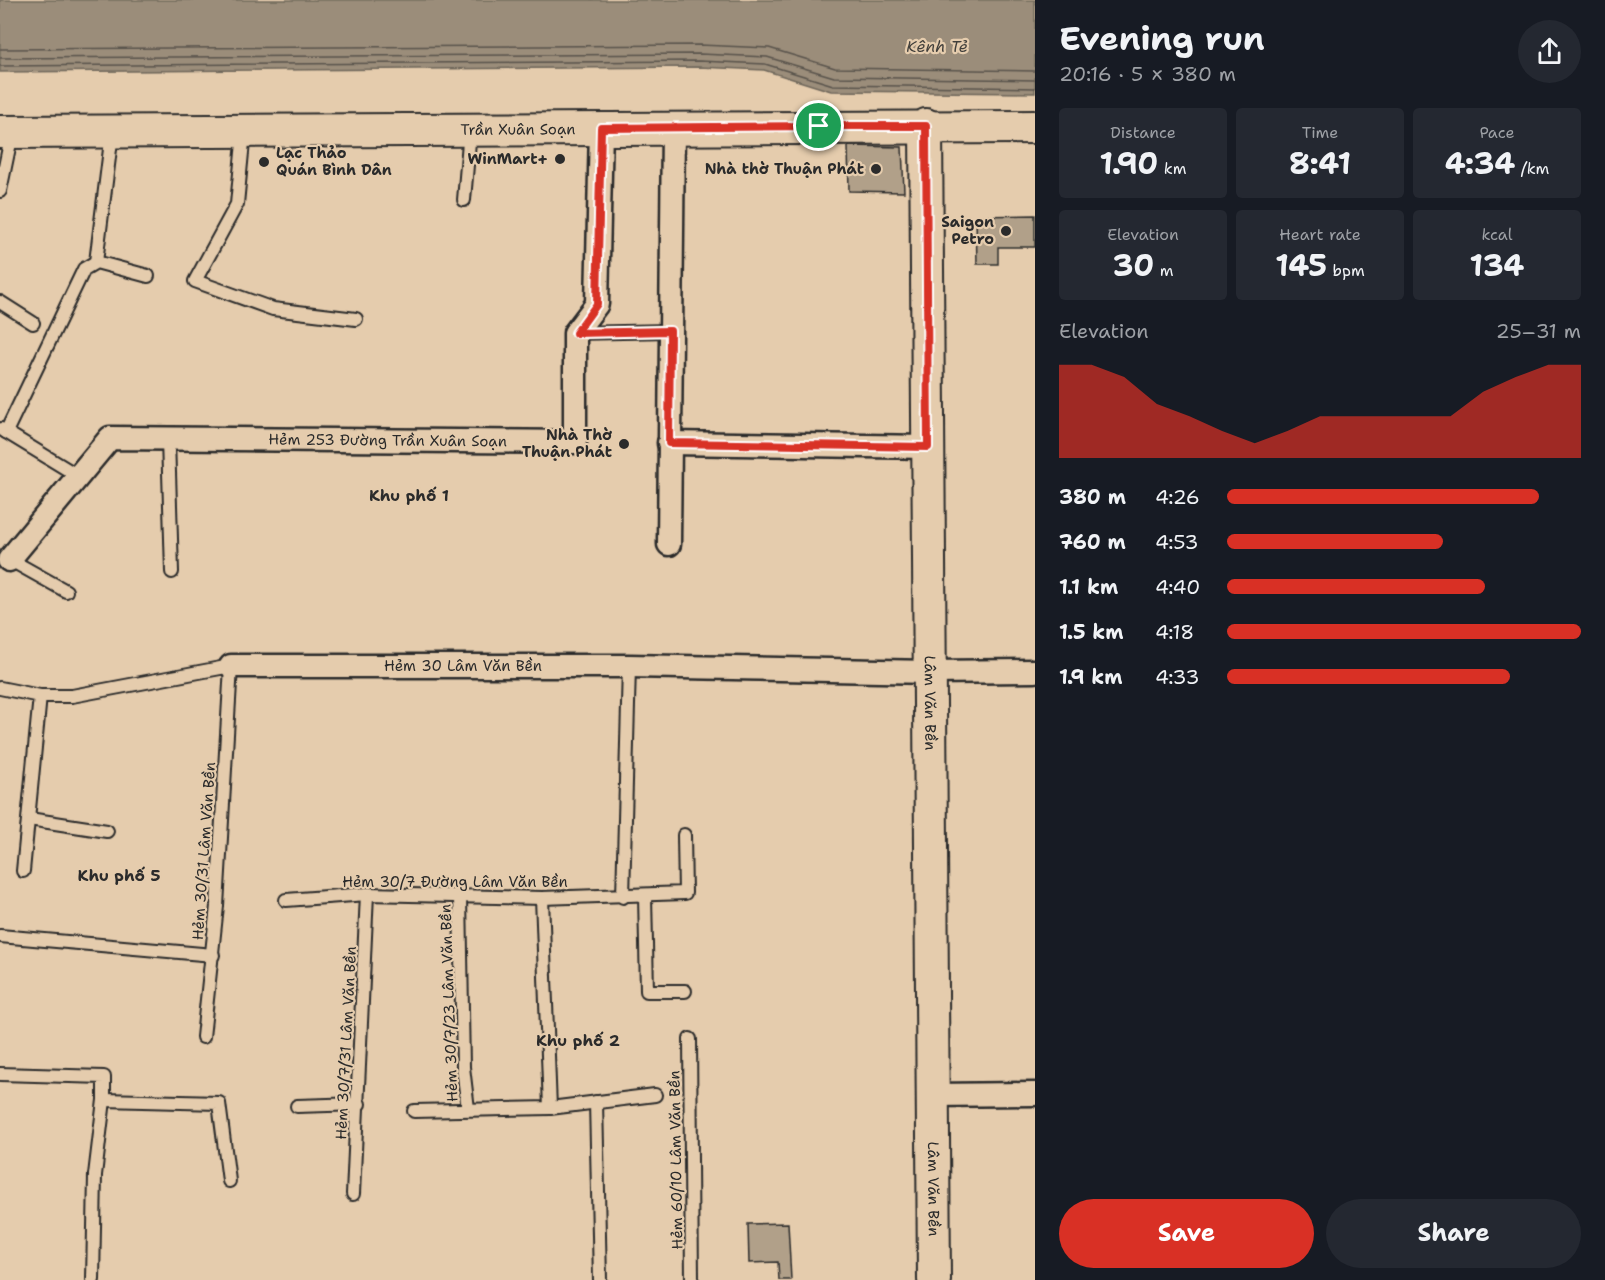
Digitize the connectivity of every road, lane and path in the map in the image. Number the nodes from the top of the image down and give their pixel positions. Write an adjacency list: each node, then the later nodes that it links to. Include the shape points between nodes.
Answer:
1 (926, 126): 2 (street, Trần Xuân Soạn); 3 (street, Trần Xuân Soạn); 21 (street, Lâm Văn Bền)
2 (674, 127): 4 (street, Trần Xuân Soạn); 16 (street)
3 (1035, 127)
4 (601, 128): 5 (street, Trần Xuân Soạn); 17 (street, via 597,304)
5 (470, 129): 6 (street, Trần Xuân Soạn); 10 (lane)
6 (244, 130): 8 (street, Trần Xuân Soạn); 14 (lane, via 237,204 195,281 273,309)
7 (6, 132): 8 (street, Trần Xuân Soạn); 9 (lane)
8 (112, 132): 11 (lane)
9 (0, 191)
10 (464, 200)
11 (96, 262): 12 (lane); 18 (lane, via 84,269)
12 (148, 276)
13 (0, 302): 15 (lane)
14 (356, 320)
15 (33, 323)
16 (670, 331): 17 (lane); 20 (street)
17 (576, 333): 19 (street, Hẻm 253 Đường Trần Xuân Soạn, via 576,442)
18 (3, 430): 22 (lane)
19 (168, 438): 22 (street, Hẻm 253 Đường Trần Xuân Soạn, via 110,438); 25 (lane)
20 (669, 443): 21 (street); 23 (street)
21 (928, 447): 30 (street, Lâm Văn Bền)
22 (78, 476): 24 (street, Hẻm 253 Đường Trần Xuân Soạn)
23 (669, 544)
24 (5, 557): 26 (lane)
25 (172, 572)
26 (66, 591)
27 (231, 666): 28 (street, Hẻm 30 Lâm Văn Bền); 32 (lane, Hẻm 30 Lâm Văn Bền, via 72,696); 44 (lane, Hẻm 30/31 Lâm Văn Bền)
28 (629, 666): 30 (street, Hẻm 30 Lâm Văn Bền); 40 (lane)
29 (1035, 671): 30 (street, Hẻm 30 Lâm Văn Bền)
30 (930, 672): 51 (street, Lâm Văn Bền)
31 (0, 688): 32 (lane, Hẻm 30 Lâm Văn Bền)
32 (40, 696): 33 (lane)
33 (29, 819): 34 (lane); 36 (lane)
34 (107, 831)
35 (684, 835): 39 (lane, Hẻm 30/7 Đường Lâm Văn Bền, via 685,893)
36 (23, 871)
37 (367, 894): 38 (lane, Hẻm 30/7 Đường Lâm Văn Bền); 42 (lane, Hẻm 30/7 Đường Lâm Văn Bền); 54 (lane, Hẻm 30/7/31 Lâm Văn Bền)
38 (460, 896): 41 (lane, Hẻm 30/7 Đường Lâm Văn Bền); 57 (lane, Hẻm 30/7/23 Lâm Văn Bền)
39 (645, 896): 40 (lane, Hẻm 30/7 Đường Lâm Văn Bền); 45 (lane, via 647,991)
40 (623, 897): 41 (lane, Hẻm 30/7 Đường Lâm Văn Bền)
41 (542, 898): 56 (lane)
42 (286, 900)
43 (0, 936): 44 (lane)
44 (213, 956): 46 (lane, Hẻm 30/31 Lâm Văn Bền)
45 (685, 991)
46 (203, 1037)
47 (690, 1039): 63 (lane, Hẻm 60/10 Lâm Văn Bền)
48 (0, 1074): 52 (lane, via 104,1077)
49 (1035, 1094): 51 (street)
50 (655, 1095): 53 (lane)
51 (933, 1095): 64 (street, Lâm Văn Bền)
52 (104, 1100): 59 (lane, via 219,1103); 61 (lane, via 95,1175)
53 (596, 1102): 56 (lane); 62 (lane)
54 (359, 1104): 55 (lane); 60 (lane, Hẻm 30/7/31 Lâm Văn Bền)
55 (297, 1106)
56 (550, 1108): 57 (lane)
57 (468, 1109): 58 (lane)
58 (414, 1111)
59 (229, 1180)
60 (353, 1194)
61 (93, 1280)
62 (600, 1280)
63 (692, 1280)
64 (934, 1280)

